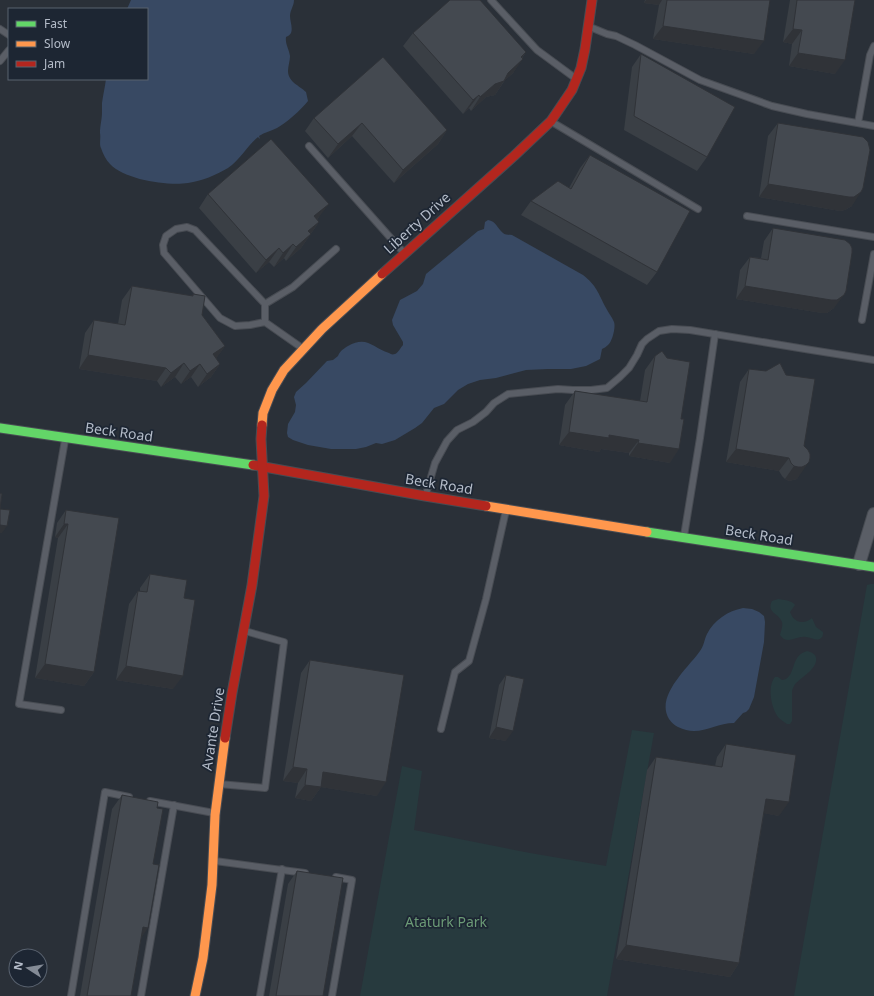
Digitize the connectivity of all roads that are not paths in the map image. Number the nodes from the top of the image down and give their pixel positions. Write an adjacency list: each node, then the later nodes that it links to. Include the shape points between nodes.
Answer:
1 (491, 0): 7 (lane, via 537,50)
2 (592, 0): 3 (street, Liberty Drive)
3 (589, 27): 7 (street, Liberty Drive); 9 (lane, via 616,36 714,86 772,106)
4 (874, 46): 9 (lane, via 870,55)
5 (8, 51): 6 (lane)
6 (0, 61)
7 (577, 79): 8 (street, Liberty Drive)
8 (551, 122): 12 (lane); 17 (street, Liberty Drive)
9 (858, 123): 10 (lane)
10 (874, 126)
11 (310, 146): 17 (lane)
12 (698, 209)
13 (747, 216): 14 (lane)
14 (874, 237)
15 (336, 249): 18 (lane, via 293,287)
16 (874, 254): 19 (lane)
17 (405, 255): 22 (street, Liberty Drive, via 354,299)
18 (265, 304): 20 (lane); 20 (lane, via 195,230 187,227 176,229 166,236 164,253 220,318 235,326)
19 (862, 320)
20 (265, 322): 22 (lane)
21 (715, 334): 23 (lane); 27 (lane, via 672,329 659,331 642,344 629,368 607,388 508,394 473,422 457,430 447,441 435,463); 30 (lane)
22 (303, 349): 26 (street, Liberty Drive, via 284,370 272,390 263,413)
23 (874, 360)
24 (0, 428): 25 (street, Beck Road)
25 (65, 438): 26 (street, Beck Road); 34 (lane, via 19,704)
26 (263, 466): 27 (street, Beck Road); 33 (street, Avante Drive, via 264,496)
27 (425, 496): 28 (street, Beck Road)
28 (506, 509): 30 (street, Beck Road); 35 (lane, via 469,661 454,672)
29 (874, 514): 31 (street)
30 (684, 538): 31 (street, Beck Road)
31 (859, 564): 32 (street, Beck Road)
32 (874, 567)
33 (243, 631): 36 (street, Avante Drive); 36 (lane, via 284,642 265,788)
34 (61, 710)
35 (441, 729)
36 (219, 784): 40 (street, Avante Drive)
37 (136, 798): 45 (lane, via 105,792)
38 (143, 799): 39 (lane)
39 (174, 805): 40 (lane); 46 (lane)
40 (216, 813): 41 (street, Avante Drive)
41 (213, 861): 42 (lane); 47 (street, Avante Drive, via 203,958)
42 (282, 869): 43 (lane); 48 (lane)
43 (313, 874)
44 (329, 876): 49 (lane, via 352,880)
45 (71, 996)
46 (141, 996)
47 (195, 996)
48 (260, 996)
49 (332, 996)

